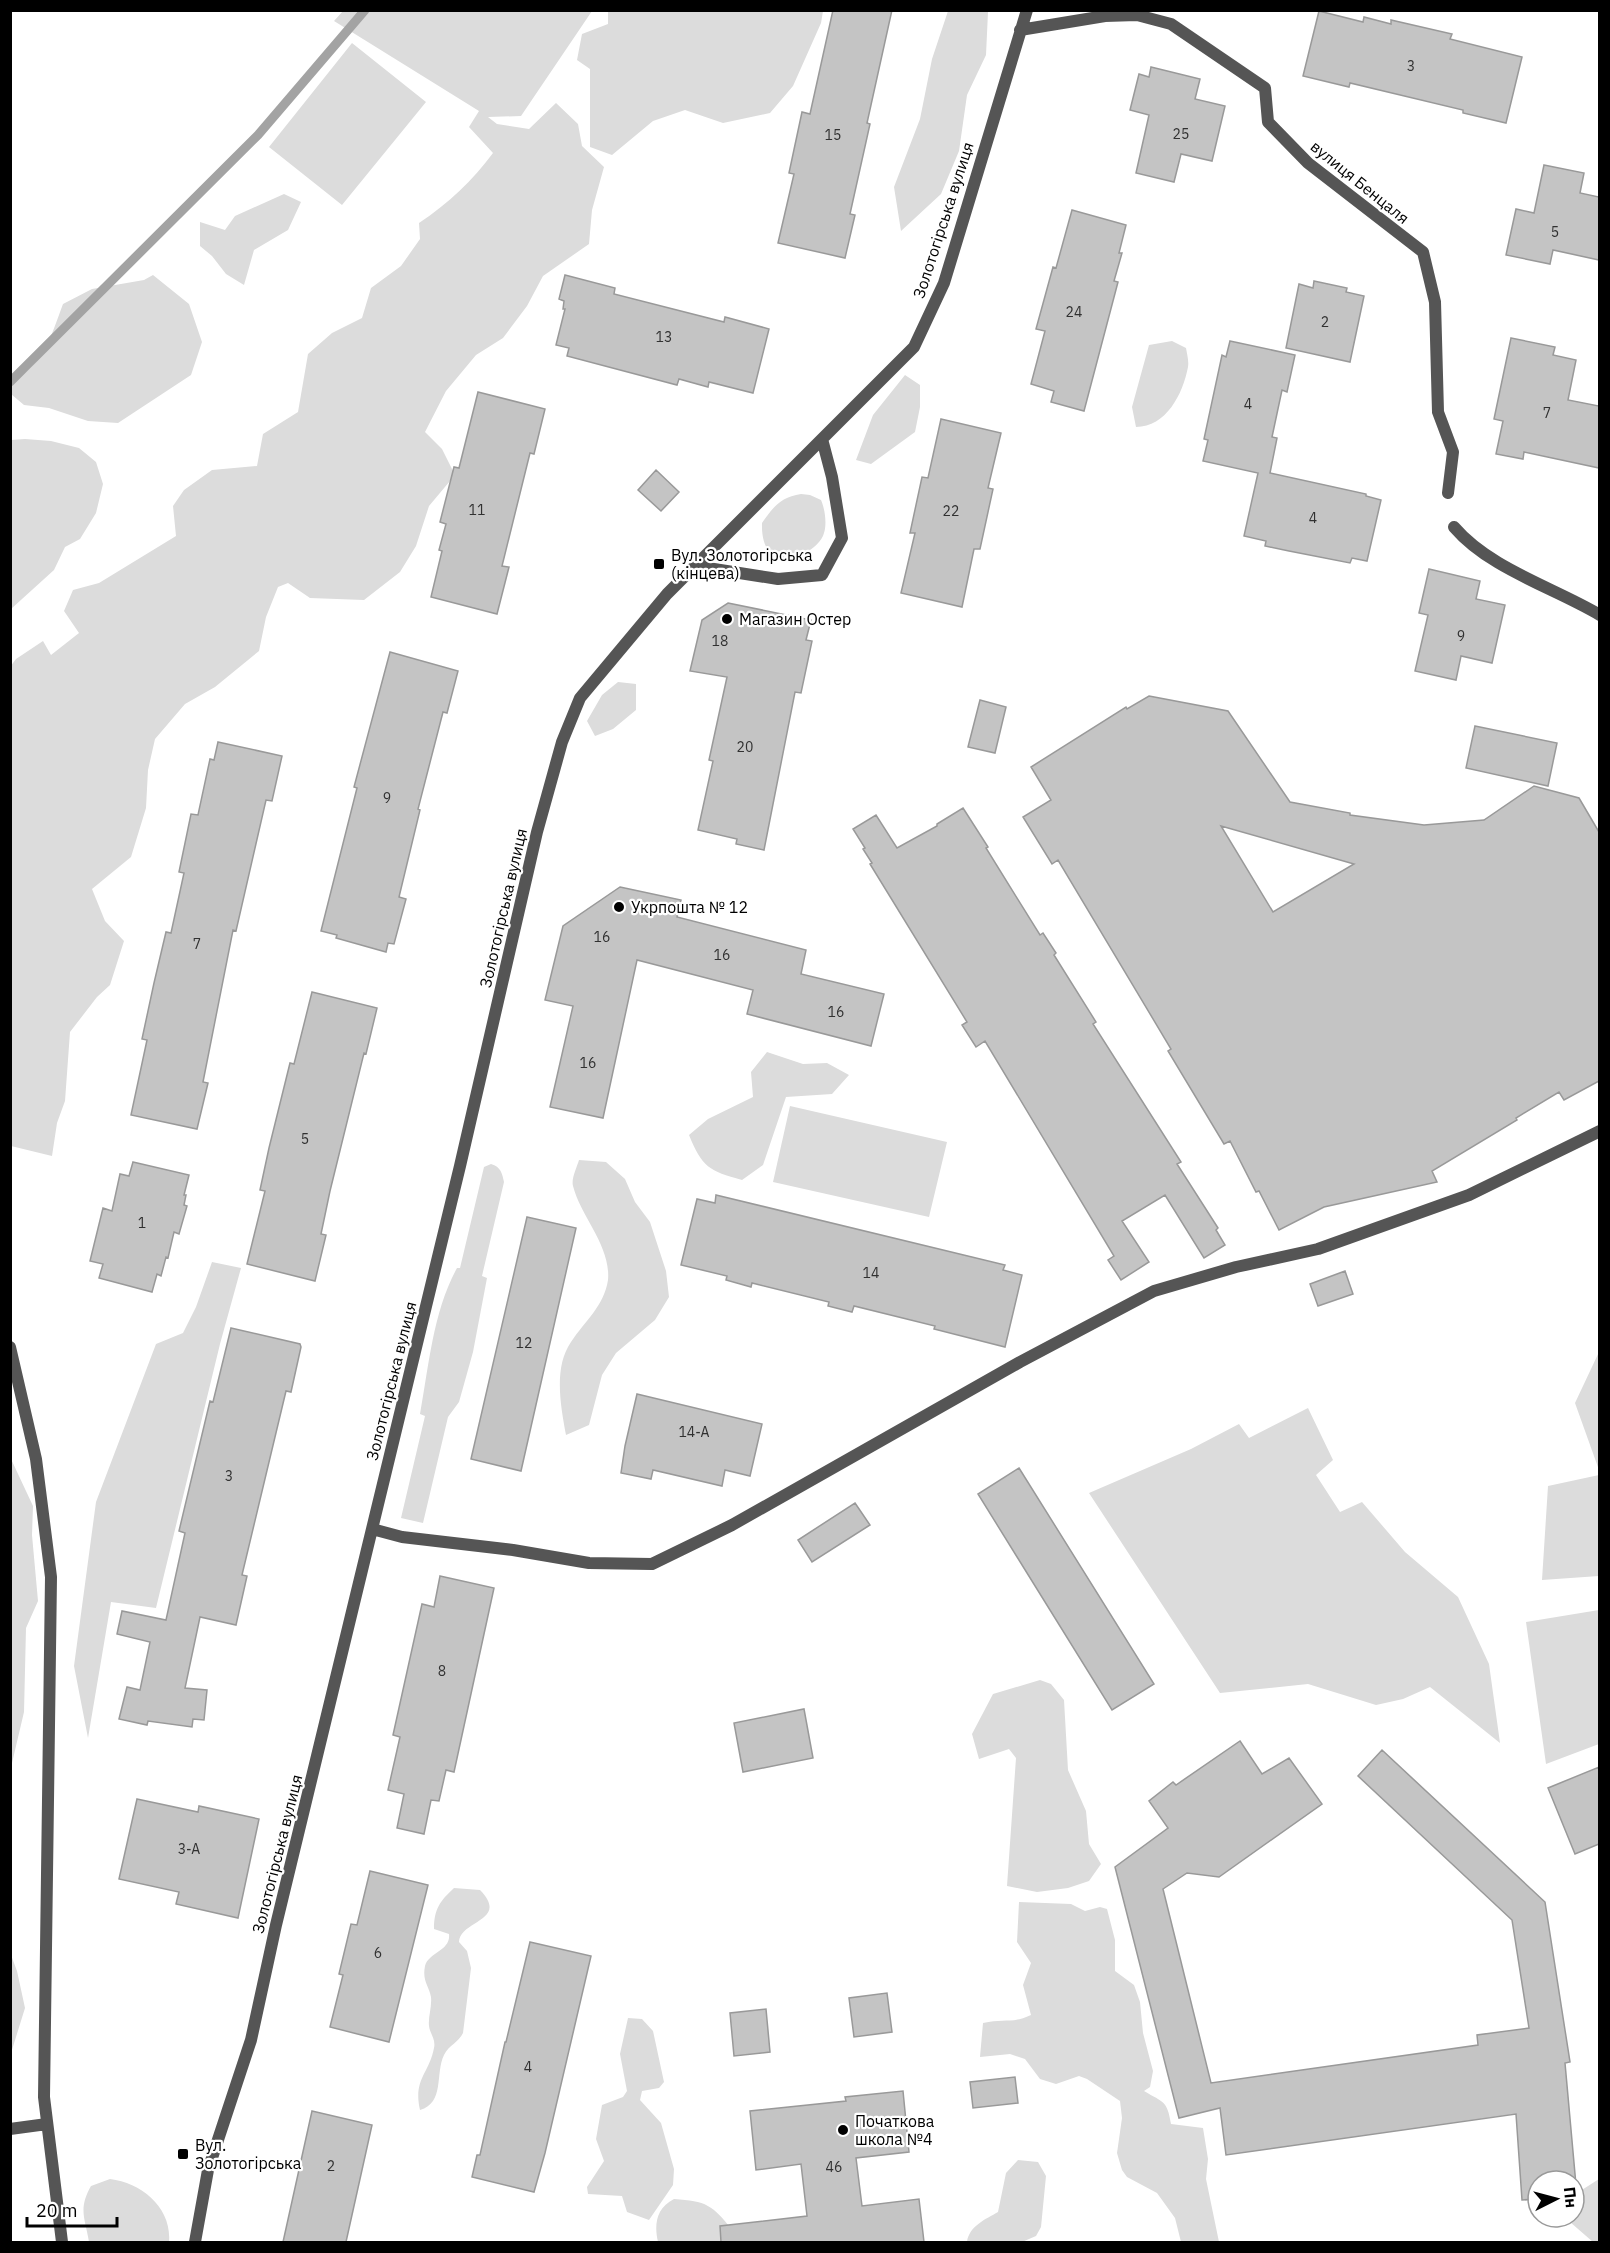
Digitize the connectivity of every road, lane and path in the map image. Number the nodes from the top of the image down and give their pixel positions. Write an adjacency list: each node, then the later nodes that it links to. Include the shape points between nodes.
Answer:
1 (1027, 10): 2 (street, Золотогірська вулиця)
2 (1020, 30): 3 (street, Золотогірська вулиця, via 944,283 914,347); 4 (street, вулиця Бенцаля, via 1105,16 1137,15 1171,24 1265,88 1268,122 1308,163 1424,252 1435,302 1438,412 1453,452)
3 (822, 439): 6 (street, Золотогірська вулиця); 6 (street, via 842,538 822,575 778,579)
4 (1448, 493)
5 (1454, 527): 7 (street, via 1467,543)
6 (695, 566): 10 (street, Золотогірська вулиця, via 580,698 562,742 537,832)
7 (1599, 615)
8 (1599, 1131): 10 (street, via 1469,1195 1318,1249 1154,1291 732,1525 652,1564 589,1563 402,1537)
9 (10, 1347): 11 (street, via 36,1459 51,1577 44,2097)
10 (372, 1529): 14 (street, Золотогірська вулиця, via 251,2040 208,2170)
11 (47, 2124): 12 (street); 13 (street)
12 (10, 2129)
13 (62, 2242)
14 (195, 2242)

